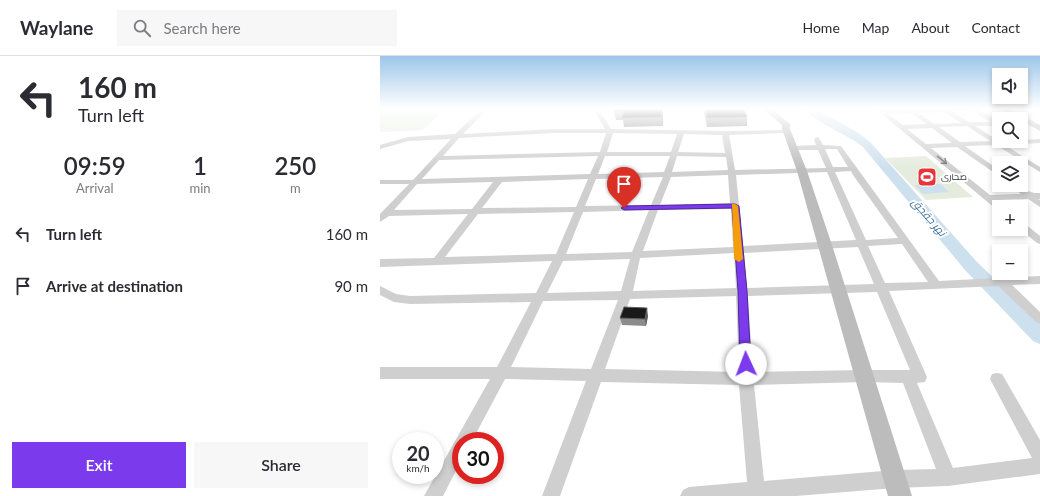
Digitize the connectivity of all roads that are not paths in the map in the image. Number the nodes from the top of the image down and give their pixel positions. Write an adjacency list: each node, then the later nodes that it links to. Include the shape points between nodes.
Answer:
1 (464, 130): 9 (street)
2 (786, 130): 8 (street); 18 (street)
3 (905, 130): 16 (street)
4 (938, 130): 15 (street)
5 (977, 130): 10 (street)
6 (610, 131): 7 (street); 9 (street); 21 (street)
7 (681, 132): 8 (street); 22 (street)
8 (725, 133): 23 (street)
9 (457, 136): 17 (street, via 408,139); 24 (street)
10 (992, 139)
11 (1040, 140): 12 (street)
12 (1028, 141): 20 (street)
13 (992, 142): 15 (street)
14 (819, 143): 18 (street); 25 (street, via 839,147); 27 (street)
15 (958, 144): 16 (street); 26 (street)
16 (924, 146): 39 (street, one-way to 39)
17 (380, 147)
18 (792, 148): 29 (street)
19 (1006, 148): 28 (street)
20 (1040, 148)
21 (603, 153): 22 (street); 24 (street); 32 (street)
22 (674, 154): 23 (street); 31 (street)
23 (730, 155): 30 (street)
24 (438, 158): 35 (street)
25 (853, 169): 27 (street); 48 (street)
26 (992, 169)
27 (830, 170): 29 (street); 50 (street)
28 (1040, 170)
29 (802, 171): 30 (street); 51 (street)
30 (732, 173): 31 (street); 42 (street)
31 (667, 175): 32 (street); 43 (street)
32 (592, 177): 33 (street); 44 (street)
33 (500, 179): 35 (street); 45 (street)
34 (380, 182): 35 (street)
35 (416, 182): 46 (street)
36 (1024, 192): 37 (street)
37 (1029, 196): 38 (street); 39 (street); 41 (street)
38 (1040, 196)
39 (988, 198): 40 (street)
40 (992, 201)
41 (1040, 204)
42 (735, 206): 43 (street); 52 (street)
43 (655, 208): 44 (street); 53 (street)
44 (579, 209): 45 (street); 54 (street)
45 (475, 212): 46 (street); 55 (street)
46 (383, 216)
47 (1035, 233): 49 (street)
48 (904, 241): 50 (street); 59 (street)
49 (1040, 241)
50 (862, 243): 51 (street); 60 (street)
51 (825, 245): 52 (street); 61 (street)
52 (738, 250): 53 (street); 63 (street)
53 (636, 255): 54 (street); 64 (street)
54 (560, 256): 55 (street); 65 (street)
55 (436, 262): 56 (street)
56 (380, 263)
57 (1040, 280): 58 (street)
58 (998, 283): 59 (street); 66 (street)
59 (936, 285): 60 (street)
60 (882, 288): 61 (street); 71 (street, via 920,377)
61 (838, 289): 63 (street); 70 (street)
62 (380, 290): 65 (street, via 394,298 410,300)
63 (742, 291): 64 (street); 72 (street)
64 (626, 294): 65 (street); 69 (street)
65 (540, 297): 68 (street)
66 (1040, 319)
67 (380, 373): 68 (street)
68 (501, 373): 69 (street); 74 (street)
69 (596, 376): 72 (street); 82 (street)
70 (865, 376): 71 (street); 72 (street); 79 (street)
71 (907, 376): 78 (street)
72 (746, 379): 80 (street)
73 (997, 379): 75 (street)
74 (468, 432)
75 (1040, 456)
76 (452, 460): 81 (street)
77 (1040, 465): 78 (street)
78 (948, 477): 79 (street)
79 (895, 479): 80 (street); 84 (street)
80 (757, 494): 83 (street)
81 (432, 496)
82 (551, 496)
83 (689, 496)
84 (900, 496)

